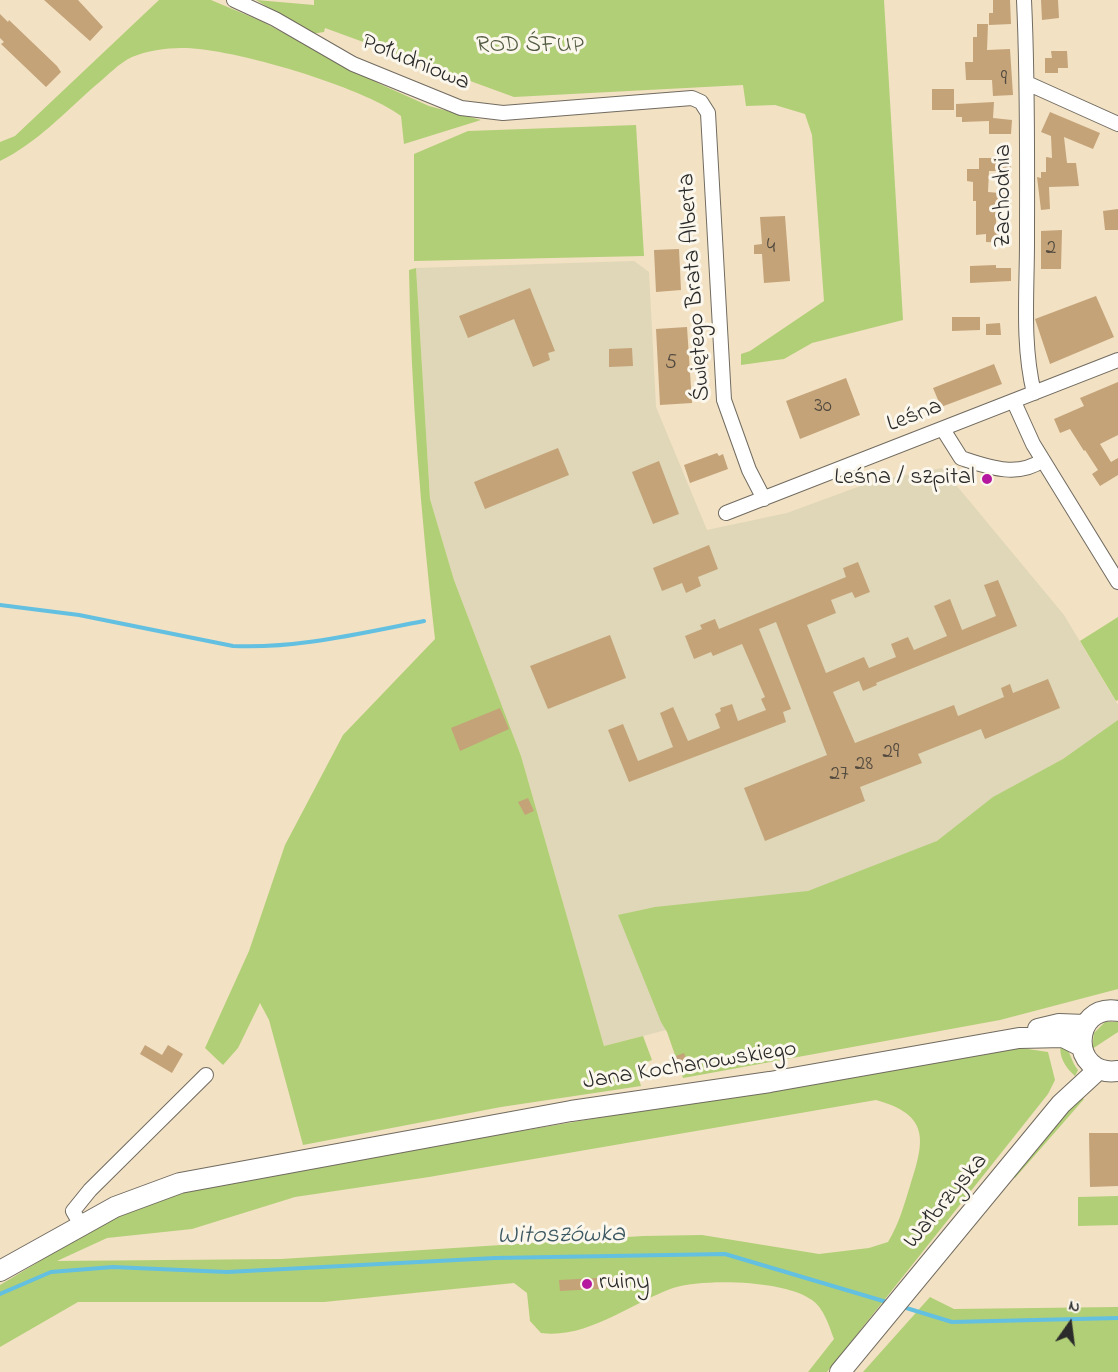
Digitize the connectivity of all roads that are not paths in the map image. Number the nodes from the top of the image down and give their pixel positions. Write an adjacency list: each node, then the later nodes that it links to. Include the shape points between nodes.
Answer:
1 (234, 0): 4 (street, Południowa, via 354,64 461,108 503,113 693,98)
2 (1024, 0): 3 (street, Zachodnia)
3 (1029, 84): 5 (street); 7 (street, Zachodnia, via 1026,327)
4 (701, 102): 11 (street, Świętego Brata Alberta, via 708,113 724,400 749,470)
5 (1118, 123)
6 (1118, 360): 7 (street, Leśna)
7 (1034, 393): 8 (street, Leśna)
8 (1014, 402): 9 (street, Leśna); 10 (street)
9 (944, 430): 10 (street, via 961,458 990,467 1017,471); 11 (street, Leśna)
10 (1043, 460): 13 (street)
11 (764, 499): 12 (street, Leśna)
12 (726, 513)
13 (1118, 582)
14 (1118, 1011): 15 (street, via 1101,1012)
15 (1085, 1025): 16 (street, via 1049,1025); 17 (street)
16 (1019, 1038): 17 (street, Jana Kochanowskiego, via 1062,1037); 21 (street, Jana Kochanowskiego, via 571,1112 180,1183 132,1199)
17 (1083, 1050): 18 (street); 20 (street)
18 (1109, 1070): 20 (street, Wałbrzyska)
19 (206, 1075): 21 (street, via 90,1190 73,1211)
20 (1061, 1104): 23 (street, Wałbrzyska)
21 (81, 1225): 22 (street, Jana Kochanowskiego)
22 (0, 1271)
23 (840, 1372)

